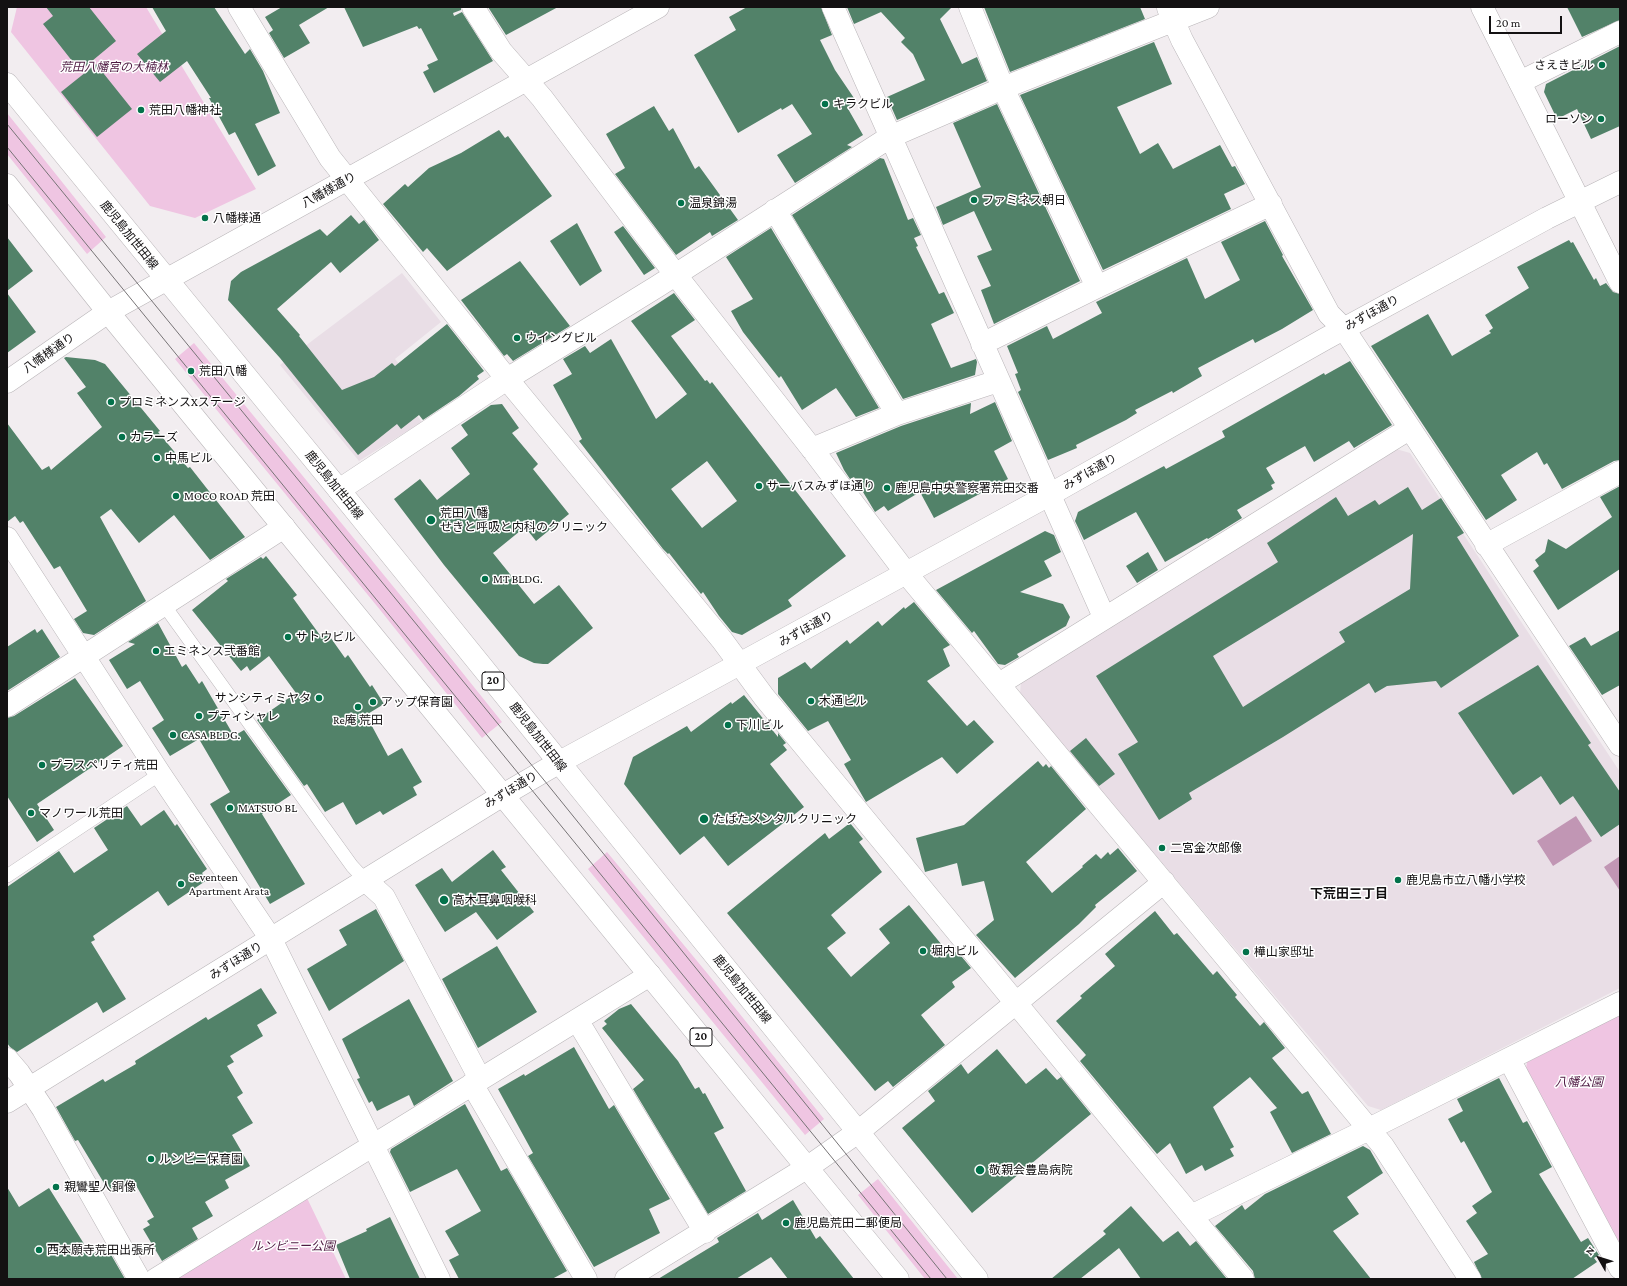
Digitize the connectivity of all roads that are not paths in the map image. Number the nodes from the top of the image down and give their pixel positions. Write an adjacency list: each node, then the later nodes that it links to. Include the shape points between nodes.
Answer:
1 (239, 7): 15 (street, via 330,158)
2 (473, 7): 10 (street, via 501,50)
3 (658, 7): 10 (street, 八幡様通り)
4 (833, 7): 14 (street)
5 (970, 7): 13 (street)
6 (1208, 7): 8 (street)
7 (1482, 7): 11 (street)
8 (1170, 14): 13 (street); 19 (street)
9 (1620, 32): 11 (street)
10 (527, 80): 15 (street, 八幡様通り); 21 (street)
11 (1520, 82): 18 (street)
12 (7, 84): 22 (street, 鹿児島加世田線 / 20)
13 (1003, 88): 14 (street); 24 (street)
14 (890, 137): 20 (street); 27 (street)
15 (348, 180): 22 (street, 八幡様通り); 28 (street)
16 (1620, 182): 18 (street, みずほ通り)
17 (7, 185): 25 (street, 20)
18 (1578, 202): 23 (street); 26 (street, みずほ通り)
19 (1271, 204): 24 (street); 26 (street, via 1329,314)
20 (775, 210): 21 (street); 31 (street)
21 (675, 274): 28 (street); 33 (street)
22 (166, 280): 25 (street, 八幡様通り); 35 (street, 鹿児島加世田線 / 20)
23 (1620, 282)
24 (1097, 287): 27 (street)
25 (108, 312): 30 (street, 八幡様通り); 37 (street, 20)
26 (1344, 329): 32 (street); 36 (street, みずほ通り)
27 (982, 344): 29 (street)
28 (506, 380): 35 (street); 44 (street)
29 (998, 381): 31 (street); 36 (street)
30 (7, 382)
31 (897, 414): 33 (street)
32 (1409, 429): 39 (street); 42 (street)
33 (812, 449): 40 (street)
34 (1620, 472): 39 (street)
35 (339, 490): 49 (street, 鹿児島加世田線 / 20)
36 (1049, 496): 40 (street, みずほ通り); 42 (street)
37 (284, 527): 41 (street); 51 (street, 20)
38 (7, 538): 43 (street)
39 (1486, 545): 47 (street)
40 (906, 573): 44 (street, みずほ通り); 45 (street)
41 (164, 606): 43 (street); 53 (lane, via 348,860)
42 (1104, 617): 45 (street)
43 (84, 657): 46 (street); 50 (street)
44 (740, 665): 49 (street, みずほ通り); 57 (street)
45 (999, 684): 54 (street)
46 (7, 706)
47 (1613, 718): 48 (street)
48 (1620, 745)
49 (558, 763): 51 (street, みずほ通り); 66 (street, 鹿児島加世田線 / 20)
50 (160, 774): 52 (lane); 55 (street)
51 (503, 795): 53 (street, みずほ通り); 56 (street, 20)
52 (7, 876)
53 (366, 880): 55 (street, みずほ通り); 62 (street, via 384,897)
54 (1164, 882): 57 (street); 65 (street)
55 (271, 939): 63 (street, みずほ通り); 67 (street)
56 (650, 975): 59 (street); 68 (street, 20)
57 (1017, 1003): 66 (street); 69 (street)
58 (1620, 1003): 61 (street)
59 (577, 1020): 62 (street); 70 (street)
60 (7, 1059): 63 (street)
61 (1509, 1059): 65 (street); 71 (street)
62 (476, 1082): 67 (street); 76 (street)
63 (30, 1088): 64 (street, みずほ通り); 73 (street, via 44,1108)
64 (7, 1102)
65 (1370, 1129): 69 (street); 80 (street)
66 (858, 1132): 68 (street); 78 (street, 鹿児島加世田線 / 20)
67 (372, 1145): 74 (street); 75 (street)
68 (808, 1167): 70 (street); 77 (street, 20)
69 (1191, 1216): 79 (street)
70 (705, 1232): 72 (street)
71 (1620, 1269): 81 (street)
72 (640, 1276)
73 (139, 1279)
74 (156, 1279)
75 (439, 1279)
76 (586, 1279)
77 (898, 1279)
78 (978, 1279)
79 (1242, 1279)
80 (1470, 1279)
81 (1606, 1279)

